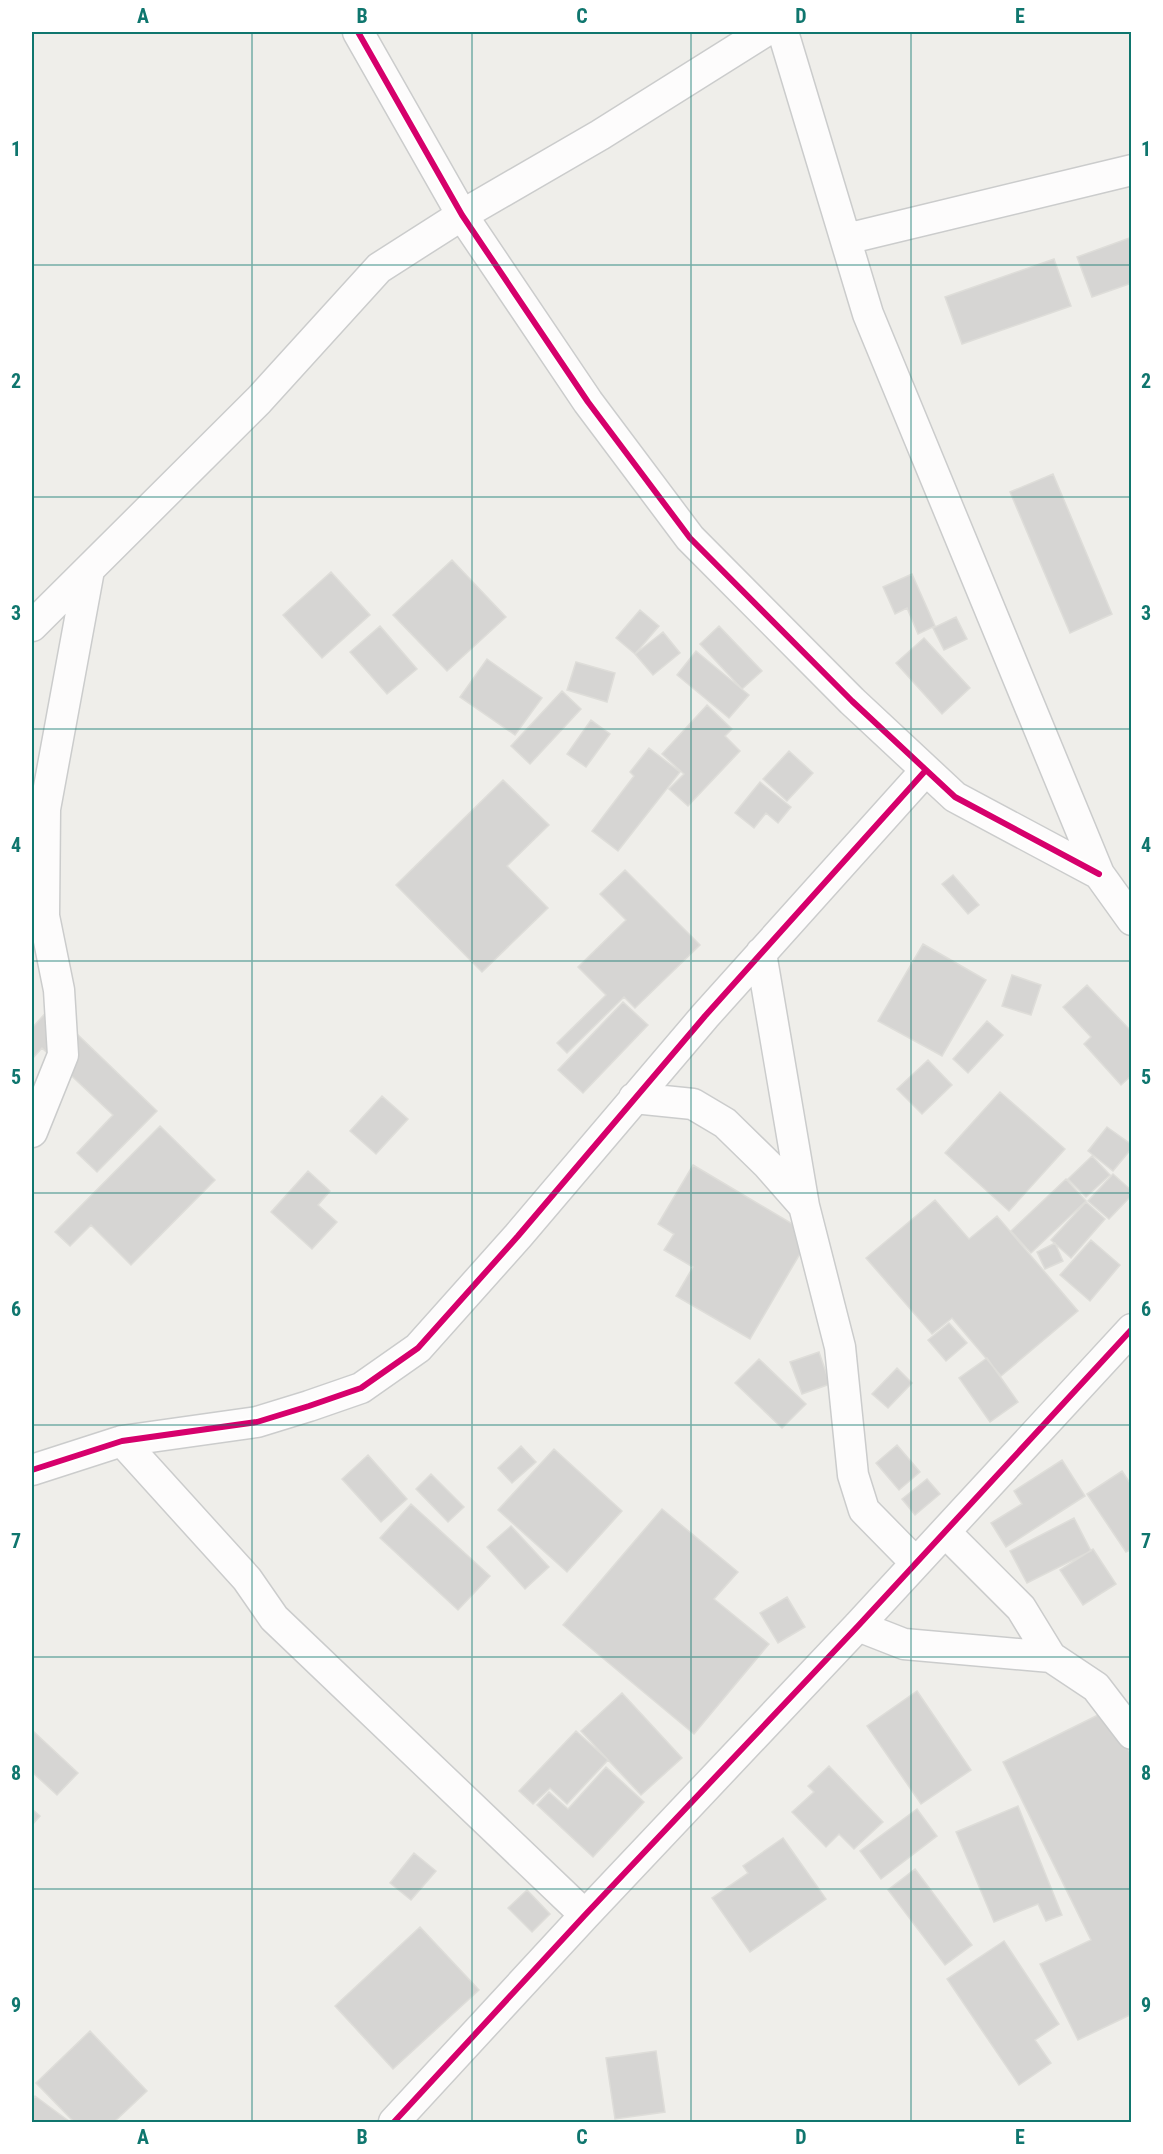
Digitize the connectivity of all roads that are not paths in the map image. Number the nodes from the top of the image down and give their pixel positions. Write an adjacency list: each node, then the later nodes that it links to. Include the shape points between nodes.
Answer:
1 (358, 32): 5 (street)
2 (764, 32): 5 (street, via 600,135)
3 (783, 32): 6 (street)
4 (1131, 170): 6 (street)
5 (462, 215): 7 (street, via 379,268 259,400); 9 (street, via 588,402 690,538)
6 (846, 239): 10 (street, via 868,314)
7 (89, 570): 8 (street); 14 (street, via 45,809 44,916 59,990 63,1055)
8 (32, 626)
9 (926, 770): 10 (street, via 955,797); 12 (street)
10 (1099, 874): 11 (street)
11 (1131, 920)
12 (761, 953): 13 (street); 15 (street)
13 (634, 1098): 15 (street, via 693,1104 724,1123); 17 (street, via 418,1348 361,1388 257,1422)
14 (32, 1131)
15 (804, 1206): 20 (street, via 840,1347 853,1475 864,1510)
16 (1131, 1329): 19 (street)
17 (122, 1441): 18 (street); 24 (street, via 247,1579 274,1618)
18 (32, 1470)
19 (945, 1532): 20 (street); 22 (street, via 1021,1608)
20 (916, 1563): 21 (street)
21 (858, 1626): 22 (street, via 904,1644); 24 (street)
22 (1051, 1657): 23 (street, via 1096,1687)
23 (1131, 1734)
24 (585, 1915): 25 (street)
25 (394, 2122)

